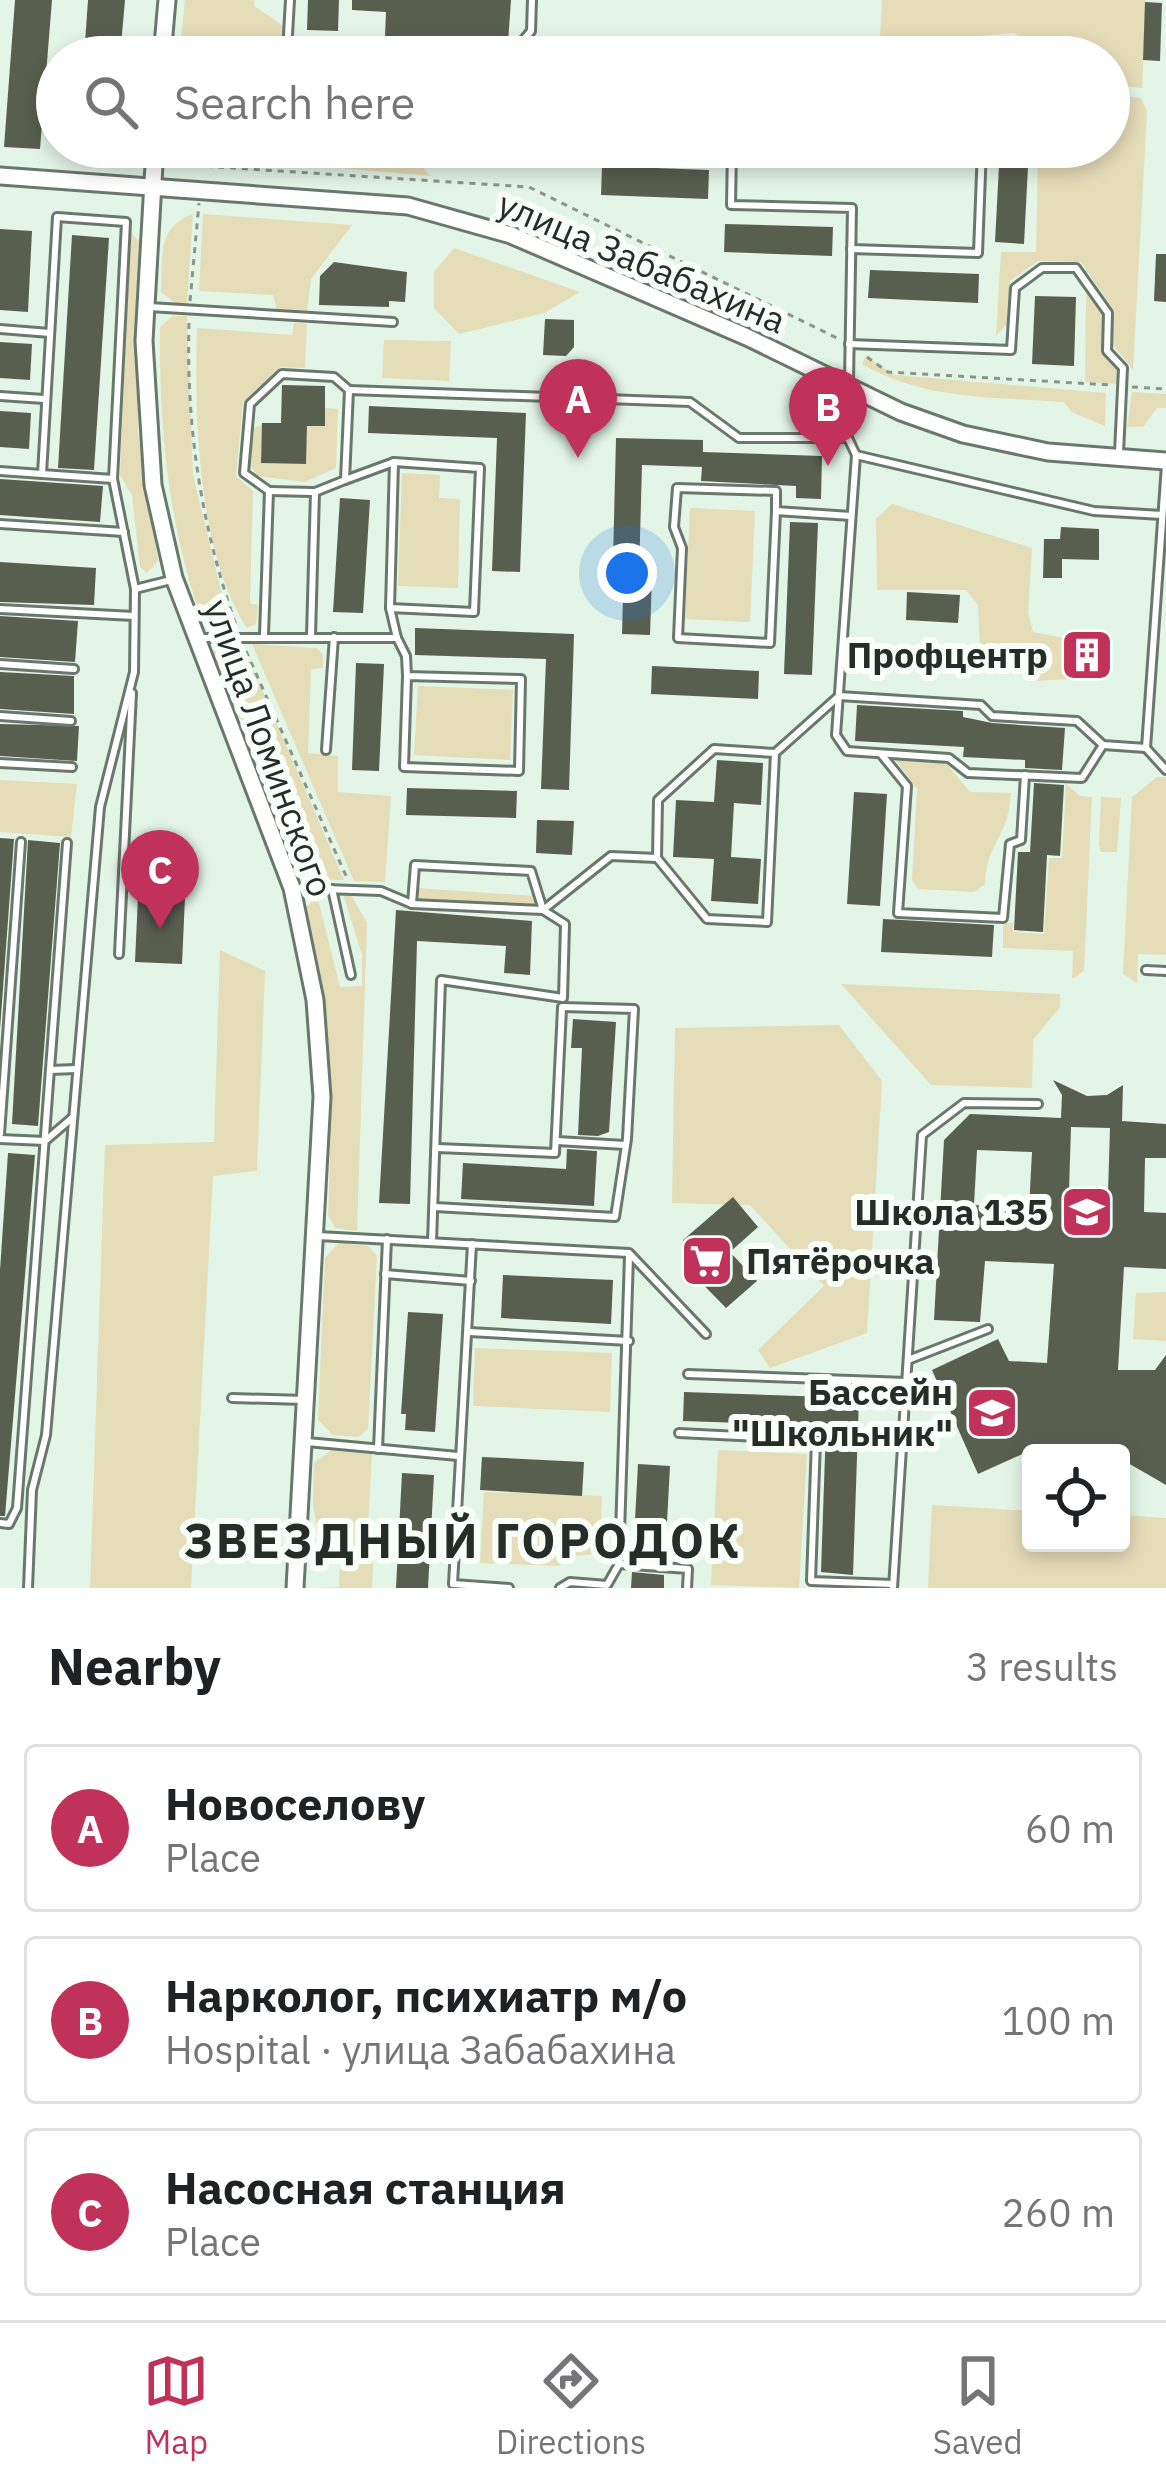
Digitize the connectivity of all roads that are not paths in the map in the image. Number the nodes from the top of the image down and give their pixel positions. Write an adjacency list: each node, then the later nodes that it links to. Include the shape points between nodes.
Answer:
1 (167, 0): 4 (street)
2 (290, 0): 5 (lane)
3 (532, 0): 6 (lane)
4 (164, 36)
5 (288, 36)
6 (527, 36)
7 (153, 168): 11 (street, улица Ломинского)
8 (732, 168): 12 (lane, via 731,205 852,208)
9 (981, 168): 12 (lane, via 978,253)
10 (0, 176): 11 (street, улица Забабахина)
11 (152, 185): 13 (street, улица Ломинского); 18 (street, улица Забабахина, via 380,201 511,235)
12 (851, 249): 17 (lane)
13 (145, 307): 14 (lane); 39 (street, улица Ломинского, via 153,485)
14 (393, 322)
15 (0, 329): 16 (lane)
16 (50, 333): 21 (lane); 29 (lane, via 57,217 126,222)
17 (849, 344): 18 (lane); 24 (lane, via 1012,350 1016,287 1042,268 1076,268 1108,313 1107,351 1123,368)
18 (848, 388): 22 (lane); 24 (street, улица Забабахина, via 963,434)
19 (349, 390): 22 (lane, via 690,402 739,438); 30 (lane); 31 (lane, via 334,377 282,374 250,404 244,473)
20 (0, 396): 21 (lane)
21 (46, 399): 28 (lane)
22 (848, 438): 23 (lane)
23 (856, 455): 34 (lane, via 1094,511); 35 (lane)
24 (1119, 458): 26 (street, улица Забабахина)
25 (394, 462): 30 (lane); 41 (lane); 41 (lane, via 480,468 474,612)
26 (1166, 463): 34 (lane)
27 (0, 471): 28 (lane)
28 (42, 474): 29 (lane)
29 (113, 479): 37 (lane)
30 (345, 480): 32 (lane)
31 (269, 491): 32 (lane); 44 (lane)
32 (315, 492): 45 (lane)
33 (776, 511): 33 (lane, via 776,490 677,488 678,638 770,643); 35 (lane)
34 (1162, 515): 38 (lane)
35 (851, 516): 53 (lane)
36 (0, 524): 37 (lane)
37 (124, 532): 40 (lane)
38 (1162, 572): 57 (lane)
39 (174, 578): 40 (lane); 47 (street, улица Ломинского)
40 (135, 589): 43 (lane)
41 (390, 608): 48 (lane)
42 (0, 609): 43 (lane)
43 (135, 616): 51 (lane)
44 (264, 634): 45 (lane); 47 (lane)
45 (311, 636): 46 (lane)
46 (334, 637): 48 (lane); 58 (lane)
47 (197, 638): 68 (street, улица Ломинского)
48 (397, 638): 52 (lane)
49 (0, 664): 50 (lane)
50 (74, 669)
51 (134, 672): 72 (lane); 78 (lane, via 103,782)
52 (406, 676): 52 (lane, via 404,767 519,771 521,679)
53 (839, 696): 56 (lane, via 1077,721); 59 (lane); 60 (lane, via 836,734 847,751)
54 (0, 716): 55 (lane)
55 (71, 721)
56 (1103, 745): 57 (lane); 64 (lane, via 1082,778)
57 (1146, 748): 63 (lane)
58 (326, 750)
59 (775, 753): 67 (lane, via 714,749 658,800); 67 (lane, via 766,922 707,919)
60 (881, 754): 64 (lane, via 950,758 968,773); 64 (lane, via 908,786 898,913 1003,918)
61 (0, 763): 62 (lane)
62 (72, 767)
63 (1166, 770)
64 (1025, 775)
65 (21, 842): 81 (lane)
66 (67, 843): 77 (lane)
67 (657, 858): 71 (lane, via 611,856)
68 (292, 888): 69 (lane); 87 (street, улица Ломинского, via 315,1000 322,1097)
69 (332, 890): 70 (lane, via 381,891); 75 (lane)
70 (412, 904): 71 (lane); 71 (lane, via 415,865 461,867 531,871)
71 (543, 910): 76 (lane, via 565,924)
72 (119, 953)
73 (1145, 970): 74 (lane)
74 (1166, 971)
75 (351, 975)
76 (562, 1003): 83 (lane); 84 (lane, via 634,1009); 85 (lane, via 441,980)
77 (50, 1070): 78 (lane); 82 (lane)
78 (76, 1070): 80 (lane)
79 (1038, 1104): 98 (lane, via 964,1103 922,1135)
80 (73, 1118): 82 (lane); 111 (lane)
81 (0, 1136): 82 (lane)
82 (45, 1141): 107 (lane, via 17,1508)
83 (557, 1141): 84 (lane); 85 (lane, via 555,1153)
84 (625, 1145): 86 (lane, via 615,1217)
85 (436, 1148): 86 (lane)
86 (435, 1207): 89 (lane)
87 (314, 1235): 88 (lane); 102 (street, улица Ломинского)
88 (388, 1239): 89 (lane); 92 (lane)
89 (432, 1242): 90 (lane)
90 (472, 1244): 91 (lane); 93 (lane)
91 (629, 1253): 96 (lane); 97 (lane)
92 (386, 1274): 93 (lane); 105 (lane)
93 (471, 1281): 95 (lane)
94 (988, 1329): 98 (lane)
95 (469, 1332): 97 (lane); 106 (lane)
96 (706, 1334)
97 (629, 1341): 108 (lane)
98 (908, 1360): 100 (lane)
99 (688, 1373): 100 (lane)
100 (906, 1382): 110 (lane)
101 (232, 1398): 102 (lane)
102 (305, 1400): 104 (street, улица Ломинского)
103 (679, 1433): 109 (lane, via 816,1440)
104 (303, 1442): 105 (lane); 112 (street, улица Ломинского)
105 (378, 1449): 106 (lane)
106 (458, 1456): 113 (lane, via 453,1584)
107 (0, 1523)
108 (619, 1564): 114 (lane, via 607,1585); 115 (lane, via 688,1569)
109 (810, 1584): 110 (lane)
110 (893, 1586)
111 (28, 1588)
112 (295, 1588)
113 (509, 1588)
114 (560, 1588)
115 (687, 1588)

